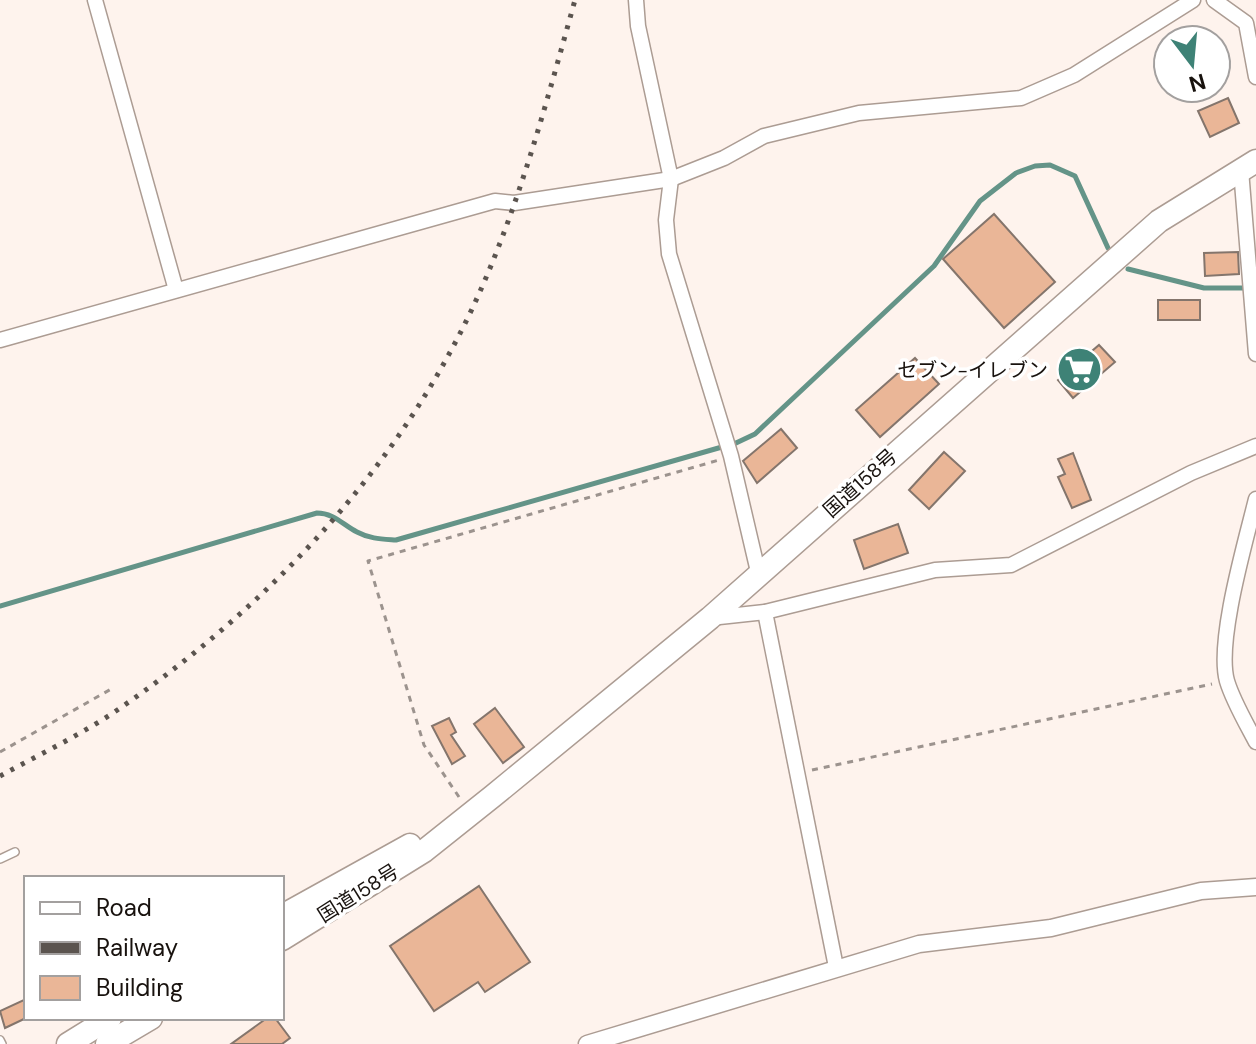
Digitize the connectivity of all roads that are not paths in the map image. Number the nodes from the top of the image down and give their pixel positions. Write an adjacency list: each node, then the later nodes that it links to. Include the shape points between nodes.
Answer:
1 (95, 0): 9 (street)
2 (636, 0): 8 (street)
3 (1193, 0): 8 (street, via 1074,75 1021,98 859,113 764,136)
4 (1214, 0): 5 (street)
5 (1251, 18): 6 (street)
6 (1256, 77)
7 (1249, 166): 11 (street); 14 (highway, 国道158号, via 1159,221)
8 (671, 179): 9 (street, via 495,201); 14 (street, via 669,254 729,448)
9 (176, 290): 10 (street)
10 (0, 340)
11 (1256, 354)
12 (1256, 446): 15 (street, via 1178,479 1011,565 935,570)
13 (1256, 499): 17 (street, via 1237,571 1225,662 1227,681)
14 (759, 576): 16 (highway, 国道158号)
15 (765, 612): 16 (street); 24 (street)
16 (710, 618): 18 (highway, 国道158号)
17 (1256, 742)
18 (470, 814): 22 (highway, 国道158号); 23 (highway, 国道158号, via 391,873)
19 (15, 852): 20 (lane)
20 (0, 859)
21 (1256, 887): 24 (street, via 1170,896 1051,928 919,944)
22 (284, 915)
23 (284, 938)
24 (836, 967): 29 (street)
25 (107, 1020): 27 (highway)
26 (148, 1020): 28 (highway)
27 (68, 1044)
28 (107, 1044)
29 (587, 1044)

